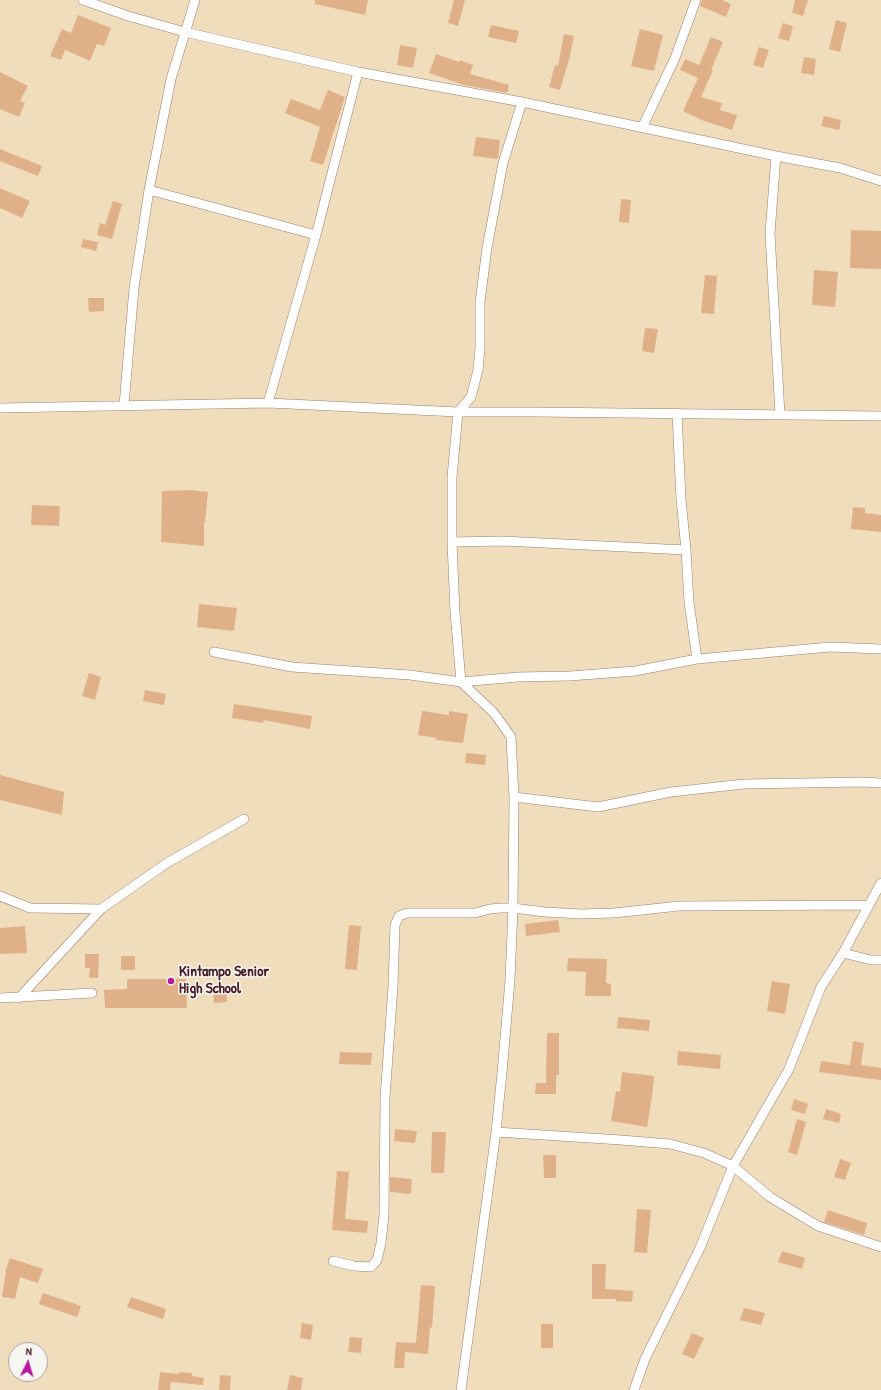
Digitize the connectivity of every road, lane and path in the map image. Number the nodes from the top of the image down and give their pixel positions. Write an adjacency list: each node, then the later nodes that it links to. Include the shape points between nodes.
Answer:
1 (83, 0): 4 (street)
2 (195, 0): 4 (street)
3 (696, 0): 7 (street, via 675,58)
4 (185, 32): 5 (street); 10 (street, via 171,79)
5 (358, 72): 6 (street); 11 (street)
6 (522, 102): 7 (street); 15 (street, via 503,163 487,248 480,302 478,370 471,397)
7 (642, 128): 8 (street)
8 (776, 156): 9 (street, via 840,168); 17 (street, via 770,234)
9 (881, 181)
10 (149, 190): 11 (street); 13 (street, via 134,288)
11 (316, 235): 12 (street)
12 (268, 403): 13 (street); 15 (street)
13 (124, 405): 14 (street)
14 (0, 408)
15 (458, 412): 16 (street); 19 (street, via 452,477)
16 (677, 413): 17 (street); 20 (street)
17 (780, 415): 18 (street)
18 (881, 416)
19 (452, 542): 20 (street, via 503,541); 24 (street)
20 (686, 550): 23 (street)
21 (881, 649): 23 (street, via 830,647)
22 (214, 652): 24 (street, via 292,667 410,675)
23 (696, 659): 24 (street, via 635,671)
24 (462, 682): 26 (street, via 494,713 511,737)
25 (881, 783): 26 (street, via 744,784 670,792 598,807)
26 (514, 797): 31 (street)
27 (244, 819): 32 (street, via 167,863)
28 (881, 883): 30 (street)
29 (0, 896): 32 (street, via 30,908)
30 (868, 905): 31 (street, via 679,906 581,914); 33 (street)
31 (513, 908): 38 (street); 41 (street, via 490,909 475,913 407,913 399,916 395,925 387,1060 384,1215 381,1243 377,1260 371,1267)
32 (101, 909): 37 (street)
33 (843, 953): 34 (street); 39 (street, via 821,987 789,1069)
34 (881, 960)
35 (92, 993): 37 (street)
36 (0, 998): 37 (street)
37 (19, 998)
38 (496, 1132): 39 (street, via 670,1144 704,1153); 42 (street)
39 (733, 1166): 40 (street, via 770,1197 818,1226); 43 (street, via 700,1248 645,1359)
40 (881, 1247)
41 (333, 1261)
42 (461, 1390)
43 (634, 1390)

